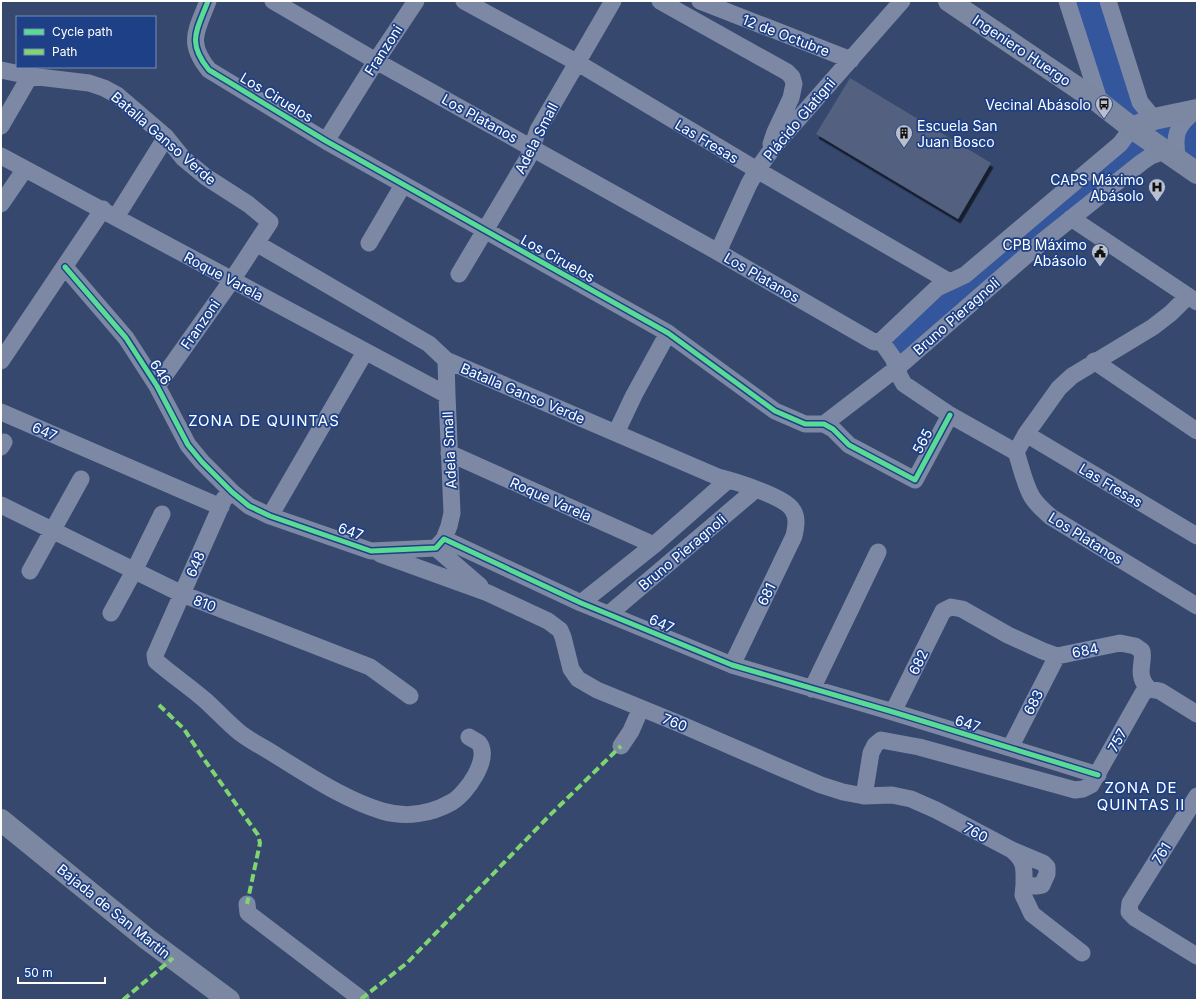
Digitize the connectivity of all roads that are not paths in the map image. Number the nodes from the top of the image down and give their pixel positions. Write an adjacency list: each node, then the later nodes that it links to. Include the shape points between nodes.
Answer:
1 (208, 1): 23 (street, Los Ciruelos, via 195,35 195,46 202,62 209,70)
2 (273, 1): 13 (street, Los Platanos)
3 (416, 1): 13 (street, Franzoni)
4 (464, 1): 14 (street, Las Fresas)
5 (613, 1): 14 (street, Adela Small)
6 (660, 1): 25 (street, 12 de Octubre, via 792,77 794,84 791,98)
7 (700, 1): 12 (street, 12 de Octubre)
8 (902, 1): 12 (street, Plácido Glatigni)
9 (949, 1): 17 (main road, Ingeniero Huergo)
10 (1067, 1): 17 (street)
11 (1108, 1): 19 (street, via 1140,102)
12 (851, 60): 25 (street, Plácido Glatigni)
13 (376, 61): 23 (street, Franzoni); 24 (street, Los Platanos)
14 (578, 63): 24 (street, Adela Small, via 538,130); 29 (street, Las Fresas)
15 (1, 70): 16 (street, Batalla Ganso Verde)
16 (30, 76): 20 (street); 22 (street, Batalla Ganso Verde, via 89,83 104,88 126,102)
17 (1100, 103): 21 (main road, Ingeniero Huergo)
18 (1196, 110): 19 (main road); 27 (street, via 1184,120 1177,132)
19 (1154, 119): 21 (main road)
20 (1, 126)
21 (1132, 128): 27 (main road, Ingeniero Huergo); 43 (street, Bruno Pieragnoli, via 1120,144 965,275)
22 (166, 137): 33 (street); 35 (street, Batalla Ganso Verde, via 183,158 206,177 248,204)
23 (326, 141): 31 (street, Los Ciruelos)
24 (533, 147): 36 (street, Adela Small); 39 (street, Los Platanos)
25 (768, 154): 29 (street, Plácido Glatigni)
26 (1, 156): 28 (street, Roque Varela)
27 (1171, 156): 30 (main road, Ingeniero Huergo); 34 (street, Bruno Pieragnoli, via 1151,156)
28 (25, 169): 32 (street); 33 (street, Roque Varela)
29 (757, 170): 39 (street, Plácido Glatigni); 43 (street, Las Fresas)
30 (1197, 173)
31 (403, 185): 36 (street, Los Ciruelos); 38 (street)
32 (1, 204)
33 (109, 213): 40 (street); 42 (street, Roque Varela)
34 (1071, 218): 44 (street); 51 (street, Bruno Pieragnoli)
35 (270, 222): 37 (street, Franzoni)
36 (484, 230): 41 (street, Adela Small); 45 (street, Los Ciruelos)
37 (256, 243): 42 (street, Franzoni); 49 (street, Batalla Ganso Verde, via 429,344)
38 (369, 243)
39 (718, 252): 46 (street, Los Platanos, via 874,342)
40 (64, 267): 48 (street); 52 (street, 646, via 126,338)
41 (459, 274)
42 (232, 280): 47 (street, Roque Varela); 52 (street, Franzoni)
43 (950, 282): 46 (street, Bruno Pieragnoli, via 937,288)
44 (1192, 299): 50 (street, via 1153,327)
45 (668, 333): 56 (street, Los Ciruelos, via 775,411 805,424); 58 (street, via 634,394)
46 (881, 341): 51 (street)
47 (365, 352): 53 (street, Roque Varela); 69 (street)
48 (2, 355)
49 (446, 360): 53 (street, Adela Small); 58 (street, Batalla Ganso Verde)
50 (1094, 362): 57 (street); 59 (street, via 1059,388)
51 (897, 368): 55 (street, via 904,384); 56 (street, Bruno Pieragnoli)
52 (157, 386): 65 (street, 646, via 188,445)
53 (447, 395): 61 (street, Adela Small)
54 (1, 412): 67 (street, 647)
55 (950, 414): 56 (street, 565, via 915,480 849,445); 60 (street)
56 (824, 424)
57 (1197, 431)
58 (616, 433): 63 (street, Batalla Ganso Verde)
59 (1026, 434): 60 (street); 72 (street, Las Fresas)
60 (1016, 452): 82 (street, Los Platanos, via 1026,485 1039,506 1051,517)
61 (449, 453): 73 (street, Adela Small, via 452,513 449,526); 74 (street, Roque Varela)
62 (81, 479): 71 (street)
63 (728, 480): 64 (street, Batalla Ganso Verde); 74 (street, Bruno Pieragnoli)
64 (756, 490): 70 (street, Batalla Ganso Verde, via 781,500 792,509); 85 (street, Bruno Pieragnoli)
65 (232, 492): 67 (street, 648); 69 (street, 647, via 249,506)
66 (1, 505): 71 (street, 810)
67 (220, 507): 80 (street, 648)
68 (162, 514): 78 (street)
69 (270, 516): 75 (street, 647)
70 (796, 522): 87 (street, 681, via 794,536)
71 (52, 531): 77 (street); 78 (street, 810)
72 (1197, 536)
73 (440, 543): 75 (street, 647); 79 (street); 81 (street, 647)
74 (654, 545): 81 (street, Bruno Pieragnoli)
75 (371, 551): 79 (street, 760)
76 (878, 552): 88 (street)
77 (30, 571)
78 (134, 571): 80 (street, 810); 84 (street)
79 (488, 593): 91 (street, 760, via 548,621 560,630 571,668 578,679 597,690)
80 (182, 594): 90 (street, 810, via 370,666); 94 (street, 648, via 155,655 156,661 206,701 240,733 318,781 362,804 404,814 422,813 454,801 478,771 482,759 479,743)
81 (581, 603): 85 (street, 647)
82 (1197, 606)
83 (943, 611): 86 (street, 684, via 951,607 962,609 1008,635); 92 (street, 682)
84 (112, 613)
85 (609, 614): 87 (street, 647)
86 (1057, 656): 89 (street, 684, via 1120,643 1135,646 1142,651 1142,678); 96 (street, 683)
87 (732, 665): 88 (street, 647)
88 (812, 689): 92 (street, 647)
89 (1149, 689): 93 (street, via 1160,691); 97 (street, 757, via 1143,693)
90 (410, 696)
91 (641, 708): 95 (street); 98 (street, 760, via 821,785)
92 (893, 712): 96 (street, 647)
93 (1197, 714)
94 (469, 737)
95 (621, 746)
96 (1010, 748): 97 (street, 647)
97 (1098, 775): 98 (street, 757, via 1092,785 1075,790 919,747 881,740 874,745 871,753)
98 (864, 796): 101 (street, 760, via 892,795 911,799)
99 (1197, 796): 104 (street, 761, via 1130,903 1129,912 1135,918)
100 (1, 820): 106 (main road, Bajada de San Martín, via 147,939)
101 (1012, 850): 102 (street, 760, via 1021,858); 102 (street, 760, via 1047,867 1042,885)
102 (1024, 885): 105 (street, via 1023,895 1032,914)
103 (247, 904): 107 (street, via 248,913)
104 (1196, 952)
105 (1082, 954)
106 (229, 1000)
107 (360, 1000)

